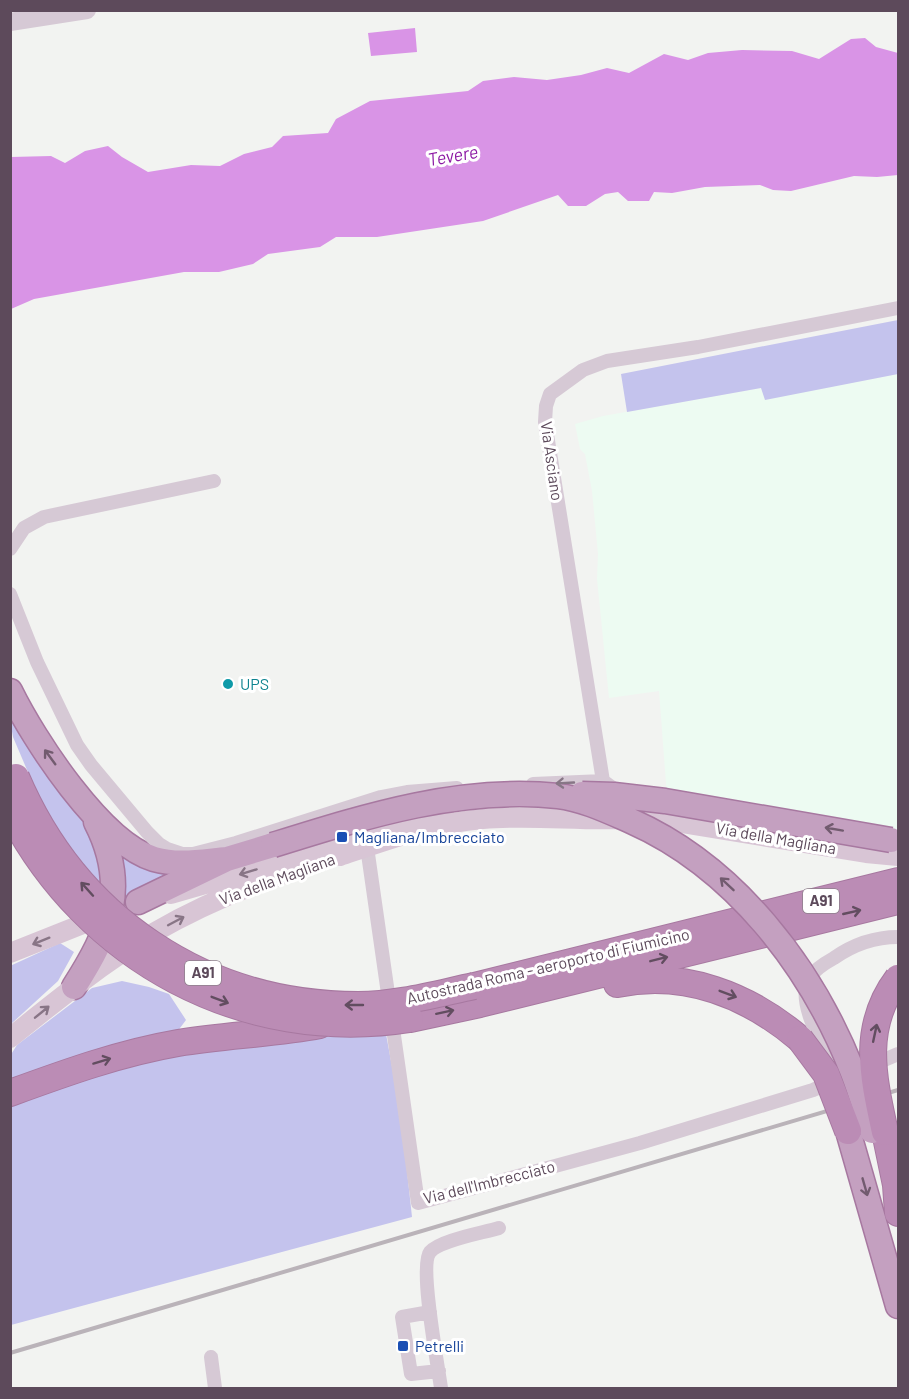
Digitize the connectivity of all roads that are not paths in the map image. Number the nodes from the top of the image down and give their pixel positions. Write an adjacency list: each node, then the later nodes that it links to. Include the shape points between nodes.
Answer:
1 (87, 10): 2 (street)
2 (10, 22)
3 (898, 308): 9 (street, Via Asciano, via 607,361 583,370 550,394 544,422)
4 (214, 481): 5 (street, via 44,517 24,528)
5 (10, 549)
6 (10, 594): 10 (street, via 77,745 163,847 193,854)
7 (10, 691): 12 (highway, one-way to 7, via 36,736)
8 (13, 770): 23 (highway, Autostrada Roma - aeroporto di Fiumicino / A91, one-way to 8, bridge, via 377,1004 319,1004 269,996 187,965 118,920 62,861 32,812)
9 (603, 781): 10 (street, one-way to 10); 14 (street, Via della Magliana)
10 (399, 793): 15 (street)
11 (555, 796): 16 (highway, one-way to 11, bridge, via 665,801 600,794); 18 (highway, bridge, via 497,794 449,798 383,813); 34 (highway, one-way to 11, bridge, via 852,1071 821,1007 748,904 699,861 658,834 606,810)
12 (85, 804): 18 (highway, via 111,833 144,855 178,863); 22 (highway, via 99,828 110,863)
13 (10, 811): 29 (highway, Autostrada Roma - aeroporto di Fiumicino / A91, one-way to 29, bridge, via 35,854 68,897 110,938 140,960 184,985 232,1004)
14 (653, 818): 15 (main road, Via della Magliana, via 525,804 467,807); 16 (main road, Via della Magliana, via 866,853); 17 (main road, Via della Magliana, via 480,819 430,827)
15 (407, 820): 21 (main road, Via della Magliana, one-way to 21, via 281,862)
16 (896, 846)
17 (367, 847): 27 (main road, Via della Magliana, one-way to 17, via 135,945 199,909 295,870); 32 (street, Via dell'Imbrecciato, via 418,1203 640,1143 813,1090)
18 (227, 859): 21 (highway)
19 (898, 881): 23 (highway, Autostrada Roma - aeroporto di Fiumicino / A91)
20 (898, 901): 23 (highway, Autostrada Roma - aeroporto di Fiumicino / A91, one-way to 20)
21 (138, 902): 22 (main road, Via della Magliana)
22 (111, 913): 25 (main road, Via della Magliana, one-way to 25); 27 (highway)
23 (749, 928): 28 (highway, Autostrada Roma - aeroporto di Fiumicino / A91, one-way to 23)
24 (898, 937): 32 (street, via 869,940 852,947 819,967 808,980 809,1015)
25 (10, 953)
26 (898, 978): 35 (highway, one-way to 26, bridge, via 872,1057 880,1011)
27 (74, 987): 30 (main road, Via della Magliana, one-way to 27)
28 (480, 1004): 29 (highway, Autostrada Roma - aeroporto di Fiumicino / A91, one-way to 28, bridge, via 396,1022); 34 (highway, one-way to 34, bridge, via 541,1000 644,980 685,982 726,992 771,1016 808,1047)
29 (326, 1024): 33 (highway, one-way to 29, via 147,1049)
30 (10, 1038)
31 (898, 1054): 32 (street, Via dell'Imbrecciato)
32 (841, 1077)
33 (10, 1093)
34 (860, 1131): 36 (highway); 38 (highway, one-way to 38)
35 (898, 1213)
36 (898, 1220)
37 (499, 1228): 39 (street, via 430,1251 425,1264)
38 (898, 1306)
39 (430, 1312): 41 (street); 41 (street, via 402,1317 411,1374)
40 (211, 1357): 42 (street)
41 (439, 1371): 43 (street)
42 (215, 1389)
43 (441, 1389)

